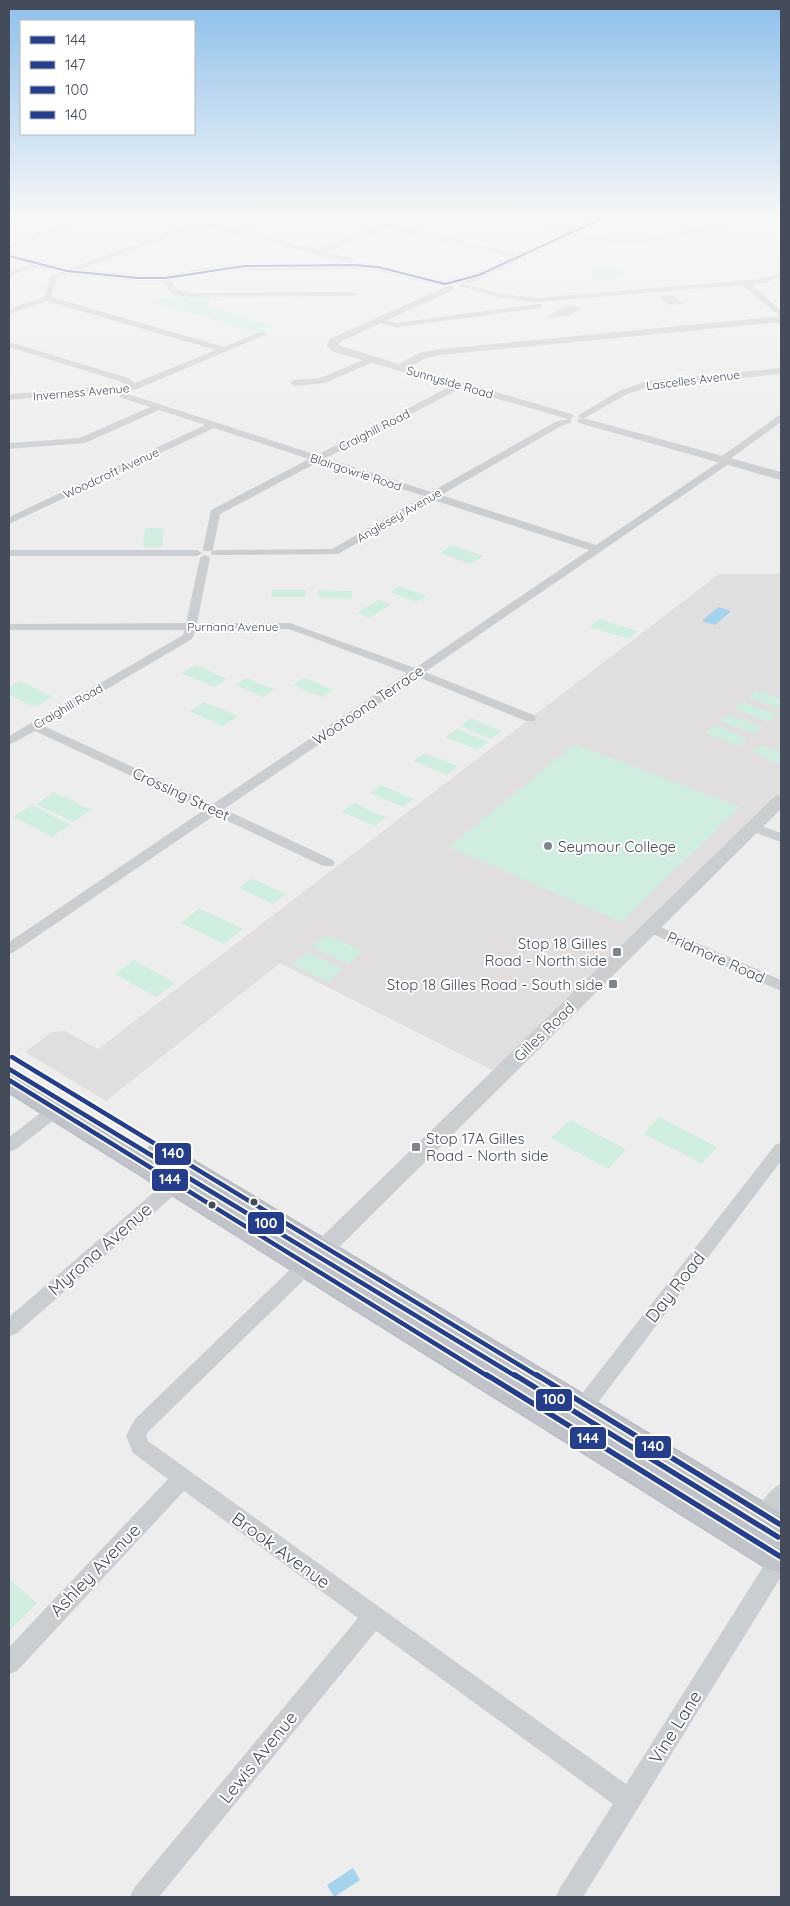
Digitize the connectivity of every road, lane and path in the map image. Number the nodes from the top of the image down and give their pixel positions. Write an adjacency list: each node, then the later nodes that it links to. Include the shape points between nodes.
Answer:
1 (31, 304): 6 (street)
2 (67, 304): 12 (street)
3 (415, 304): 9 (street)
4 (539, 304): 9 (street, via 533,308 397,325)
5 (769, 304): 7 (street)
6 (9, 312)
7 (781, 315)
8 (781, 319): 14 (street, via 441,352 423,356)
9 (377, 322): 13 (street, Sunnyside Road, via 338,339 332,346)
10 (263, 334): 12 (street, Inverness Avenue)
11 (9, 344): 18 (street, via 125,380)
12 (224, 350): 18 (street, Inverness Avenue)
13 (370, 360): 14 (street, Sunnyside Road); 16 (street, via 322,381)
14 (400, 368): 17 (street, Sunnyside Road)
15 (781, 371): 24 (street, Lascelles Avenue, via 647,384 622,393)
16 (294, 383)
17 (460, 385): 22 (street, Sunnyside Road); 27 (street, Craighill Road)
18 (134, 388): 19 (street, Inverness Avenue)
19 (118, 390): 20 (street, Inverness Avenue); 21 (street, Blairgowrie Road, via 125,396)
20 (9, 397)
21 (158, 407): 25 (street, Blairgowrie Road); 26 (street, via 82,442)
22 (568, 418): 24 (street, Sunnyside Road); 30 (street, Anglesey Avenue)
23 (781, 418): 28 (street, Wootoona Terrace)
24 (582, 419): 28 (street)
25 (213, 426): 27 (street, Blairgowrie Road); 31 (street, Woodcroft Avenue)
26 (9, 446)
27 (317, 459): 30 (street, Blairgowrie Road); 34 (street, Craighill Road, via 215,512)
28 (724, 461): 29 (street); 32 (street, Wootoona Terrace)
29 (781, 476)
30 (432, 496): 32 (street, Blairgowrie Road); 34 (street, Anglesey Avenue, via 334,552)
31 (9, 521)
32 (596, 549): 37 (street, Wootoona Terrace)
33 (9, 554): 34 (street, Anglesey Avenue)
34 (207, 554): 35 (street, Craighill Road)
35 (191, 626): 36 (street, Purnana Avenue); 37 (street, Purnana Avenue, via 290,626); 39 (street, Craighill Road, via 188,637)
36 (9, 627)
37 (416, 672): 38 (street, Purnana Avenue); 42 (street, Wootoona Terrace)
38 (530, 718)
39 (35, 726): 40 (street, Craighill Road); 42 (street, Crossing Street)
40 (9, 740)
41 (781, 800): 43 (street, Gilles Road)
42 (214, 810): 45 (street, Crossing Street); 47 (street, Wootoona Terrace)
43 (754, 827): 44 (street); 46 (street, Gilles Road)
44 (781, 838)
45 (328, 863)
46 (651, 928): 48 (street, Pridmore Road); 55 (street, Gilles Road)
47 (9, 949)
48 (781, 986)
49 (9, 1062): 54 (highway)
50 (9, 1080): 51 (highway)
51 (57, 1109): 52 (street); 54 (highway)
52 (9, 1146)
53 (781, 1149): 57 (street, Day Road)
54 (184, 1177): 55 (highway); 56 (street, Myrona Avenue)
55 (314, 1257): 57 (highway); 58 (street, Brook Avenue, via 142,1425 136,1436 140,1447)
56 (9, 1328)
57 (575, 1417): 60 (highway); 61 (highway)
58 (182, 1478): 62 (street, Brook Avenue); 63 (street, Ashley Avenue)
59 (781, 1494): 60 (street)
60 (772, 1526)
61 (781, 1557): 64 (street, Vine Lane)
62 (373, 1616): 64 (street, Brook Avenue); 65 (street, Lewis Avenue)
63 (9, 1663)
64 (629, 1800): 66 (street, Vine Lane)
65 (143, 1897)
66 (569, 1897)

